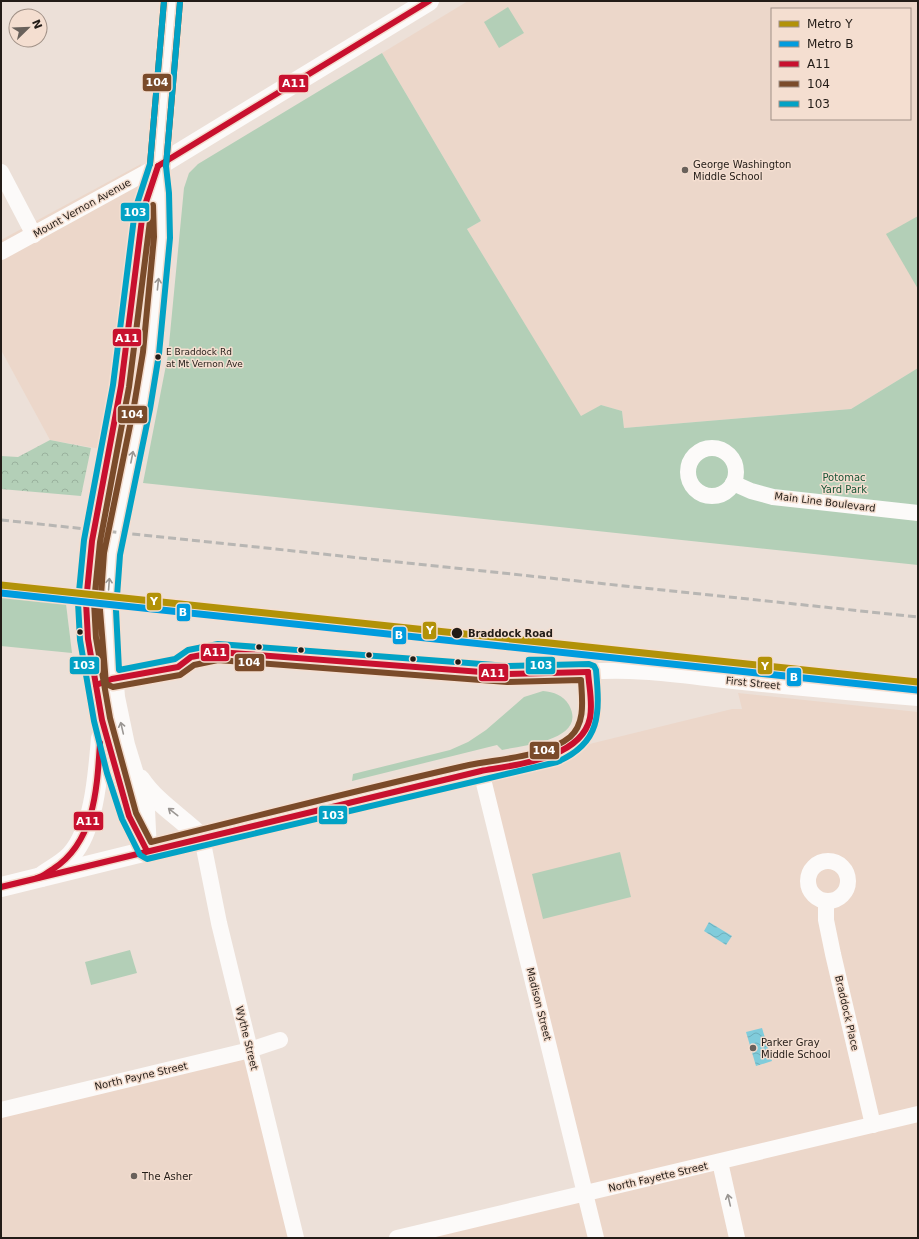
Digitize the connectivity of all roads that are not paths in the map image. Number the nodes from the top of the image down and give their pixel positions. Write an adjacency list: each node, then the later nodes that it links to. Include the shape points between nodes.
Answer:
1 (172, 1): 3 (main road)
2 (429, 1): 3 (main road, Mount Vernon Avenue)
3 (158, 166): 5 (street, Mount Vernon Avenue); 10 (main road, via 143,211 121,386 92,541 86,602 88,639); 11 (main road, one-way to 3, via 115,697 108,610 112,554 151,353 162,237 162,194)
4 (1, 172): 5 (street)
5 (34, 235): 6 (street, Mount Vernon Avenue)
6 (1, 252)
7 (733, 483): 8 (street, Main Line Boulevard, via 773,497)
8 (918, 514)
9 (918, 698): 12 (street, First Street, via 823,691 655,672 588,672 590,719 575,744 544,758)
10 (102, 720): 14 (main road, via 129,816); 15 (main road, via 94,800 86,828 71,855)
11 (132, 765): 13 (main road, one-way to 11, via 157,800); 14 (main road, via 146,810)
12 (481, 770): 13 (street); 24 (street, Madison Street)
13 (202, 838): 14 (street); 19 (street, Wythe Street, via 219,923)
14 (147, 851): 15 (main road)
15 (41, 877): 16 (main road)
16 (1, 886)
17 (826, 901): 22 (street, Braddock Place, via 826,920)
18 (280, 1040): 19 (street, North Payne Street)
19 (250, 1050): 20 (street, North Payne Street); 25 (street, Wythe Street)
20 (1, 1110)
21 (918, 1114): 22 (street, North Fayette Street)
22 (873, 1125): 23 (street, North Fayette Street)
23 (720, 1162): 24 (street, North Fayette Street); 28 (street, one-way to 23)
24 (585, 1194): 26 (street, North Fayette Street); 27 (street, Madison Street)
25 (296, 1238)
26 (397, 1238)
27 (596, 1238)
28 (737, 1238)

